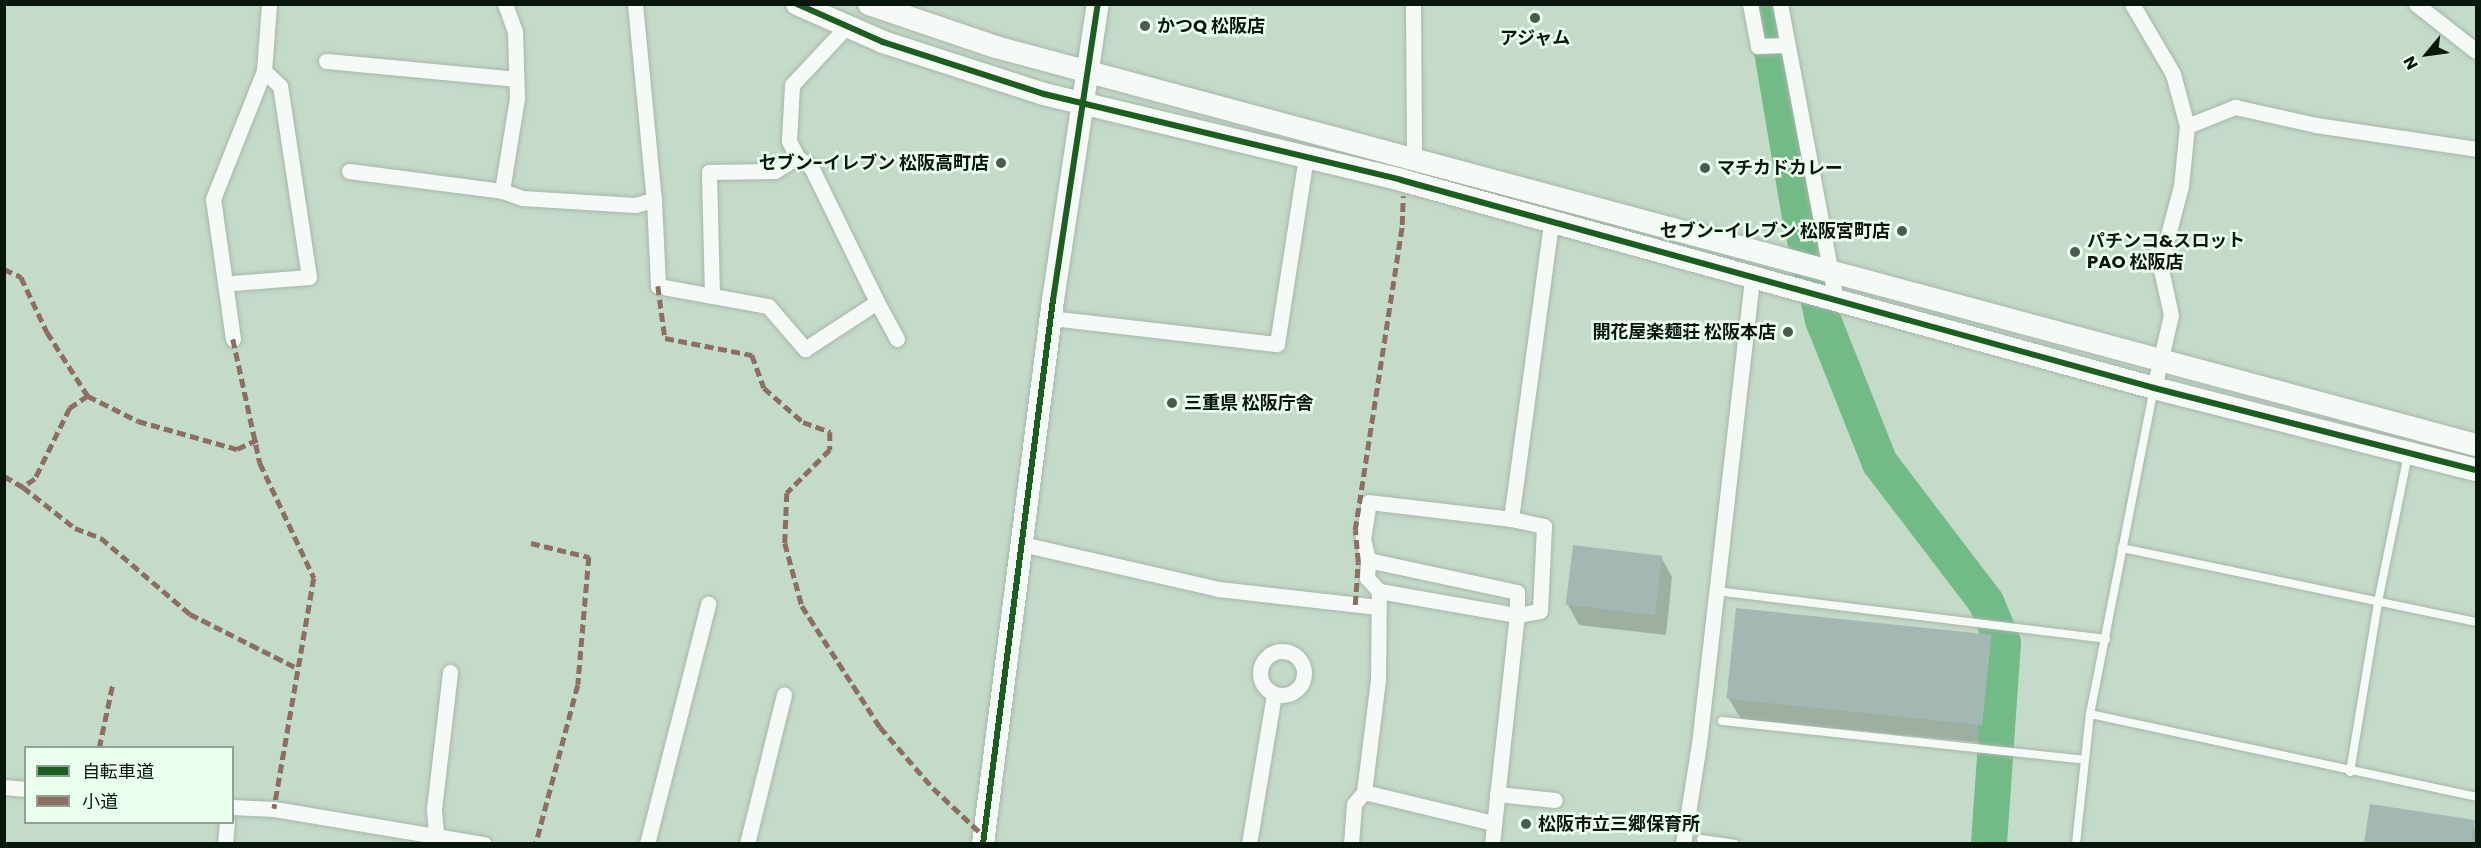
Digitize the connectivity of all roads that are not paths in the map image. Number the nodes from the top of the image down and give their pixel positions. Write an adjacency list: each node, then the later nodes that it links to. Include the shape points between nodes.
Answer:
1 (269, 4): 17 (street)
2 (505, 4): 18 (street, via 515,31)
3 (635, 4): 27 (street)
4 (797, 4): 12 (street)
5 (869, 4): 16 (street, via 996,47)
6 (1098, 4): 16 (street)
7 (1413, 4): 24 (street)
8 (1750, 4): 13 (street, via 1758,46)
9 (1780, 4): 13 (street)
10 (2132, 4): 20 (street, via 2173,74)
11 (2416, 4): 14 (street)
12 (847, 26): 19 (street, via 1044,94); 23 (street, via 792,85 789,141)
13 (1786, 45): 29 (street)
14 (2476, 51)
15 (326, 61): 18 (street)
16 (1089, 70): 19 (street); 24 (street)
17 (264, 71): 31 (street, via 280,86 309,277); 36 (street, via 213,199)
18 (515, 79): 26 (street, via 517,98)
19 (1084, 101): 22 (street); 35 (street)
20 (2187, 126): 21 (street, via 2235,107 2316,125); 38 (street, via 2181,186 2160,265 2171,315)
21 (2476, 149)
22 (1306, 156): 28 (street); 35 (street, via 1277,344)
23 (797, 158): 32 (street, via 775,171 709,172); 34 (street, via 811,167)
24 (1414, 158): 29 (street)
25 (349, 171): 26 (street)
26 (502, 190): 27 (street, via 522,198 635,206)
27 (654, 200): 32 (street, via 658,286)
28 (1551, 222): 30 (street); 43 (street)
29 (1826, 267): 33 (street); 38 (street)
30 (1752, 277): 33 (street); 48 (street)
31 (233, 283)
32 (712, 296): 34 (street, via 768,306 806,349)
33 (1832, 299): 39 (street)
34 (877, 302): 37 (street)
35 (1050, 318): 44 (street)
36 (233, 339)
37 (897, 339)
38 (2160, 363): 39 (street); 40 (street)
39 (2154, 388): 41 (street); 45 (lane)
40 (2476, 445)
41 (2409, 450): 42 (street); 49 (lane)
42 (2476, 470)
43 (1511, 519): 46 (street, via 1369,502 1363,539); 52 (street, via 1544,526 1540,611)
44 (1022, 544): 51 (street, via 1218,589); 77 (street)
45 (2122, 548): 49 (lane); 54 (lane)
46 (1368, 560): 47 (street, via 1367,578); 52 (street, via 1517,592)
47 (1379, 591): 51 (street); 52 (street)
48 (1716, 591): 54 (lane); 81 (street, via 1699,744)
49 (2378, 602): 53 (lane); 61 (lane)
50 (708, 604): 75 (street)
51 (1378, 608): 64 (street, via 1378,680)
52 (1516, 615): 65 (street)
53 (2476, 622)
54 (2106, 639): 58 (lane)
55 (450, 672): 71 (street, via 434,809)
56 (784, 694): 76 (street)
57 (1274, 694): 78 (street)
58 (2090, 714): 60 (lane); 61 (lane)
59 (1722, 721): 60 (lane)
60 (2084, 760): 83 (lane)
61 (2350, 772): 66 (lane)
62 (4, 787): 63 (street)
63 (24, 789)
64 (1364, 792): 69 (street); 79 (street, via 1354,804)
65 (1497, 794): 67 (street); 69 (street)
66 (2476, 797)
67 (1555, 800)
68 (234, 807): 71 (street, via 274,809)
69 (1493, 823): 80 (street)
70 (227, 824): 73 (street)
71 (437, 840): 74 (street)
72 (1701, 840): 82 (lane)
73 (225, 843)
74 (484, 843)
75 (647, 843)
76 (747, 843)
77 (983, 843)
78 (1249, 843)
79 (1351, 843)
80 (1492, 843)
81 (1683, 843)
82 (1735, 843)
83 (2076, 843)

